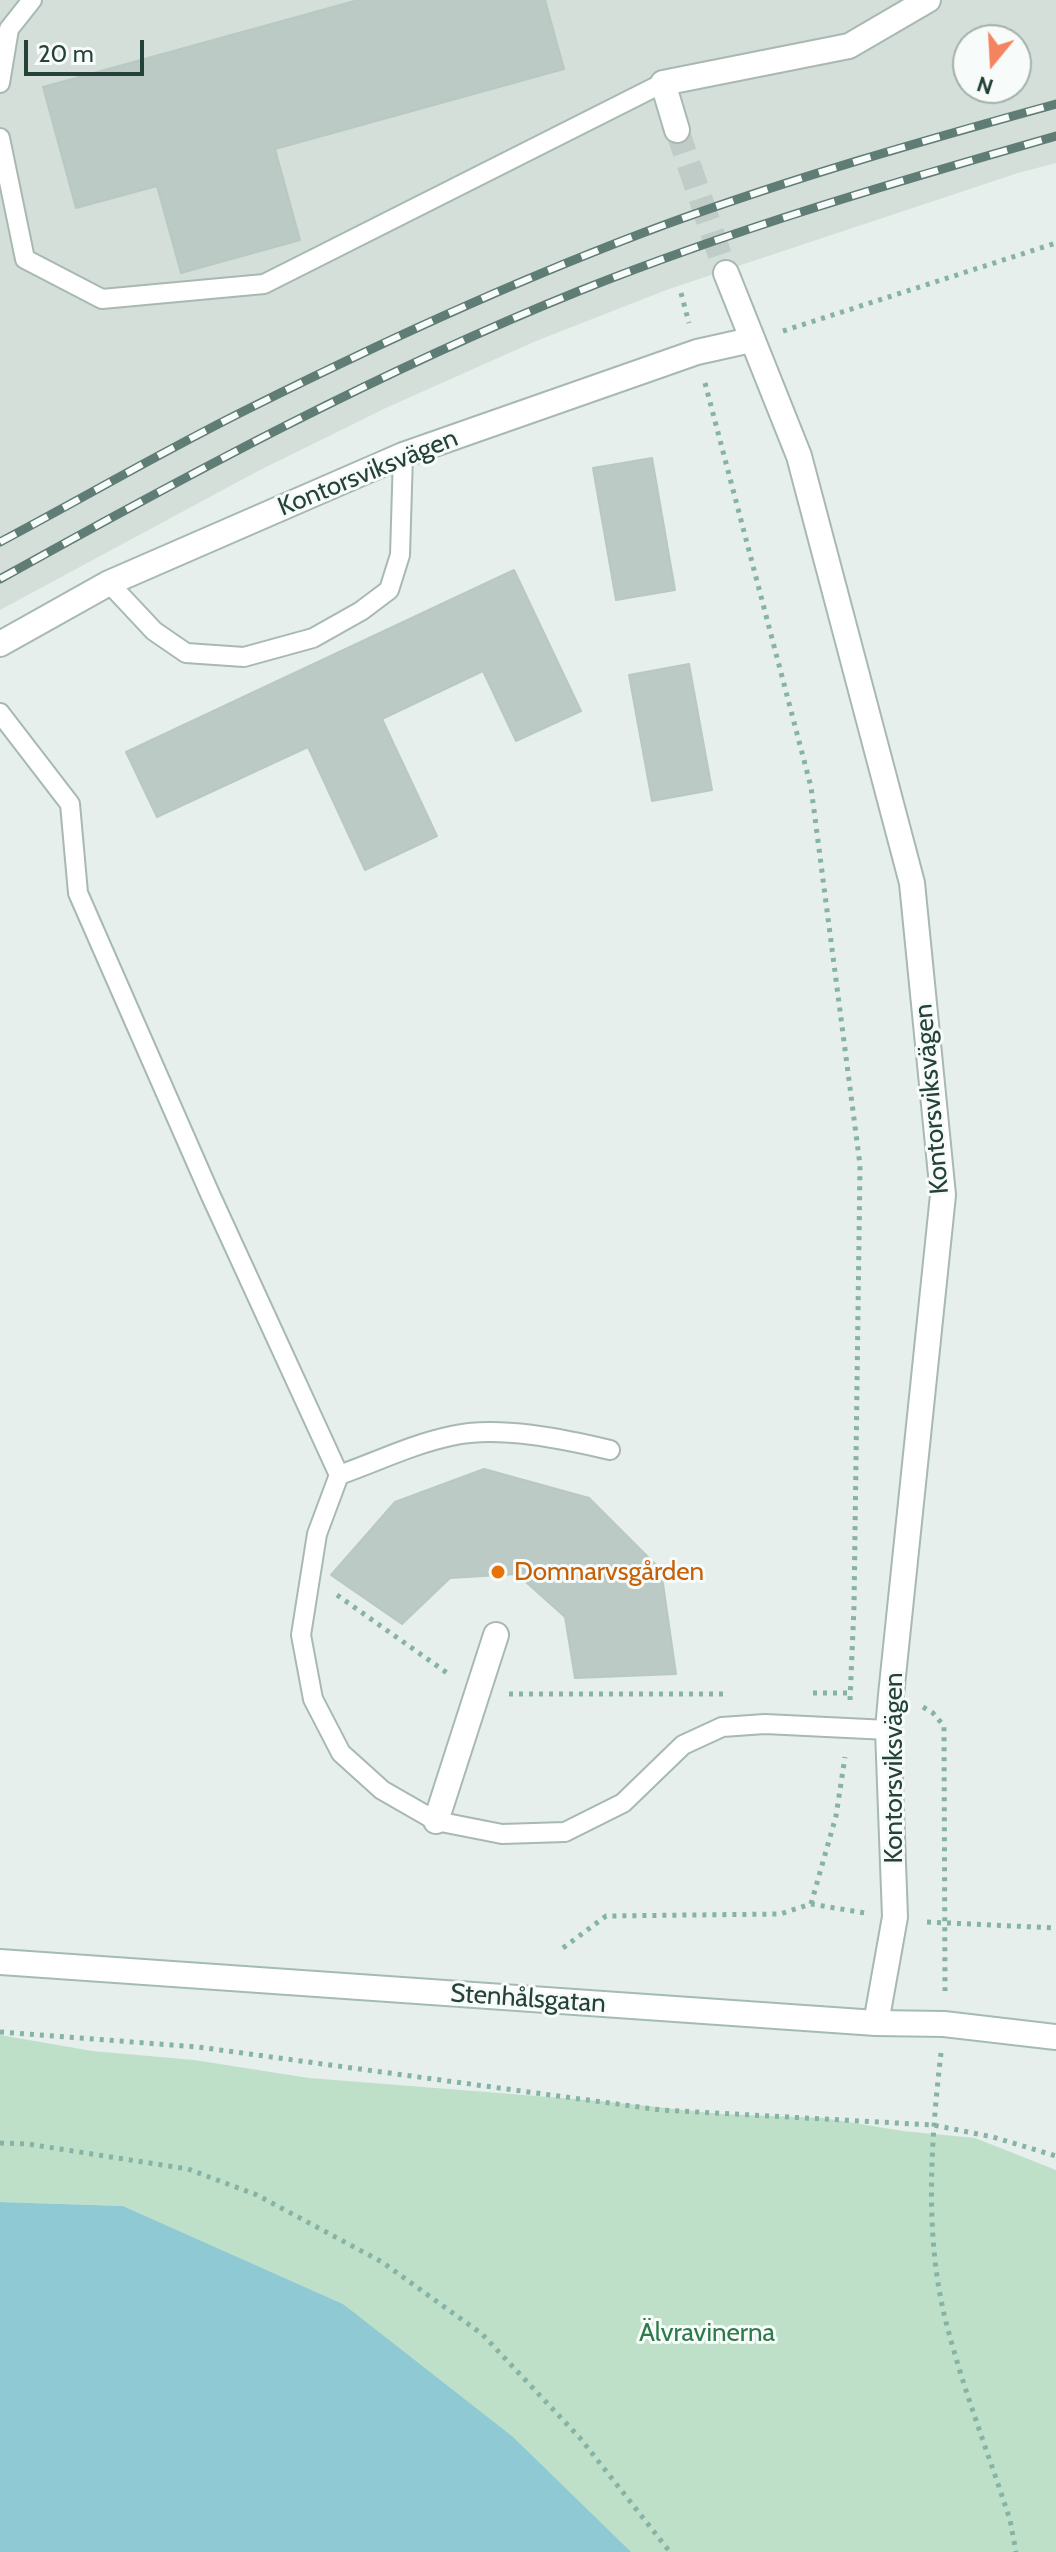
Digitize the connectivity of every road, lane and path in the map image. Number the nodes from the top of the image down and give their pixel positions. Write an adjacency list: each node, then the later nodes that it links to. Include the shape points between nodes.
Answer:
1 (32, 0): 3 (lane, via 9,29)
2 (928, 0): 4 (street, via 849,46)
3 (0, 83)
4 (663, 83): 5 (street); 6 (lane, via 264,284 102,299 25,259)
5 (677, 130)
6 (0, 138)
7 (1056, 243): 10 (path)
8 (726, 273): 10 (street, Kontorsviksvägen)
9 (681, 293): 11 (path)
10 (751, 340): 11 (street, Kontorsviksvägen); 24 (street, Kontorsviksvägen, via 799,456 912,883 943,1195)
11 (697, 352): 12 (street, Kontorsviksvägen); 21 (path, via 811,787 860,1165)
12 (403, 455): 13 (street, Kontorsviksvägen); 13 (lane, via 400,555 389,590 313,638 244,657 186,653 154,631)
13 (109, 583): 14 (street, Kontorsviksvägen)
14 (0, 644)
15 (0, 713): 17 (lane, via 70,804 78,893)
16 (610, 1450): 17 (lane, via 511,1433 452,1435)
17 (339, 1475): 18 (lane)
18 (308, 1575): 22 (path); 27 (lane, via 301,1635 313,1699 341,1753 382,1790)
19 (496, 1635): 22 (street)
20 (804, 1693): 21 (path)
21 (851, 1693): 24 (path); 25 (path)
22 (477, 1694): 23 (path); 27 (street)
23 (742, 1694)
24 (891, 1695): 26 (street, Kontorsviksvägen); 30 (path, via 918,1703 944,1726)
25 (849, 1727): 26 (lane); 27 (lane, via 722,1727 683,1745 623,1803 565,1832 502,1834); 28 (path, via 836,1816)
26 (888, 1730): 29 (street, Kontorsviksvägen)
27 (436, 1821)
28 (811, 1904): 29 (path); 32 (path, via 780,1914 606,1916)
29 (895, 1917): 30 (path); 34 (street, Kontorsviksvägen)
30 (945, 1925): 31 (path); 35 (path)
31 (1056, 1928)
32 (563, 1948)
33 (0, 1962): 34 (street, Stenhålsgatan)
34 (876, 2023): 35 (street, Stenhålsgatan)
35 (944, 2024): 37 (street, Stenhålsgatan); 38 (path)
36 (0, 2032): 38 (path, via 198,2047 655,2109)
37 (1056, 2037)
38 (933, 2125): 40 (path); 42 (path, via 934,2248 945,2321)
39 (0, 2143): 41 (path, via 188,2169 257,2195 382,2262 482,2334 580,2438)
40 (1056, 2156)
41 (670, 2552)
42 (1016, 2552)

